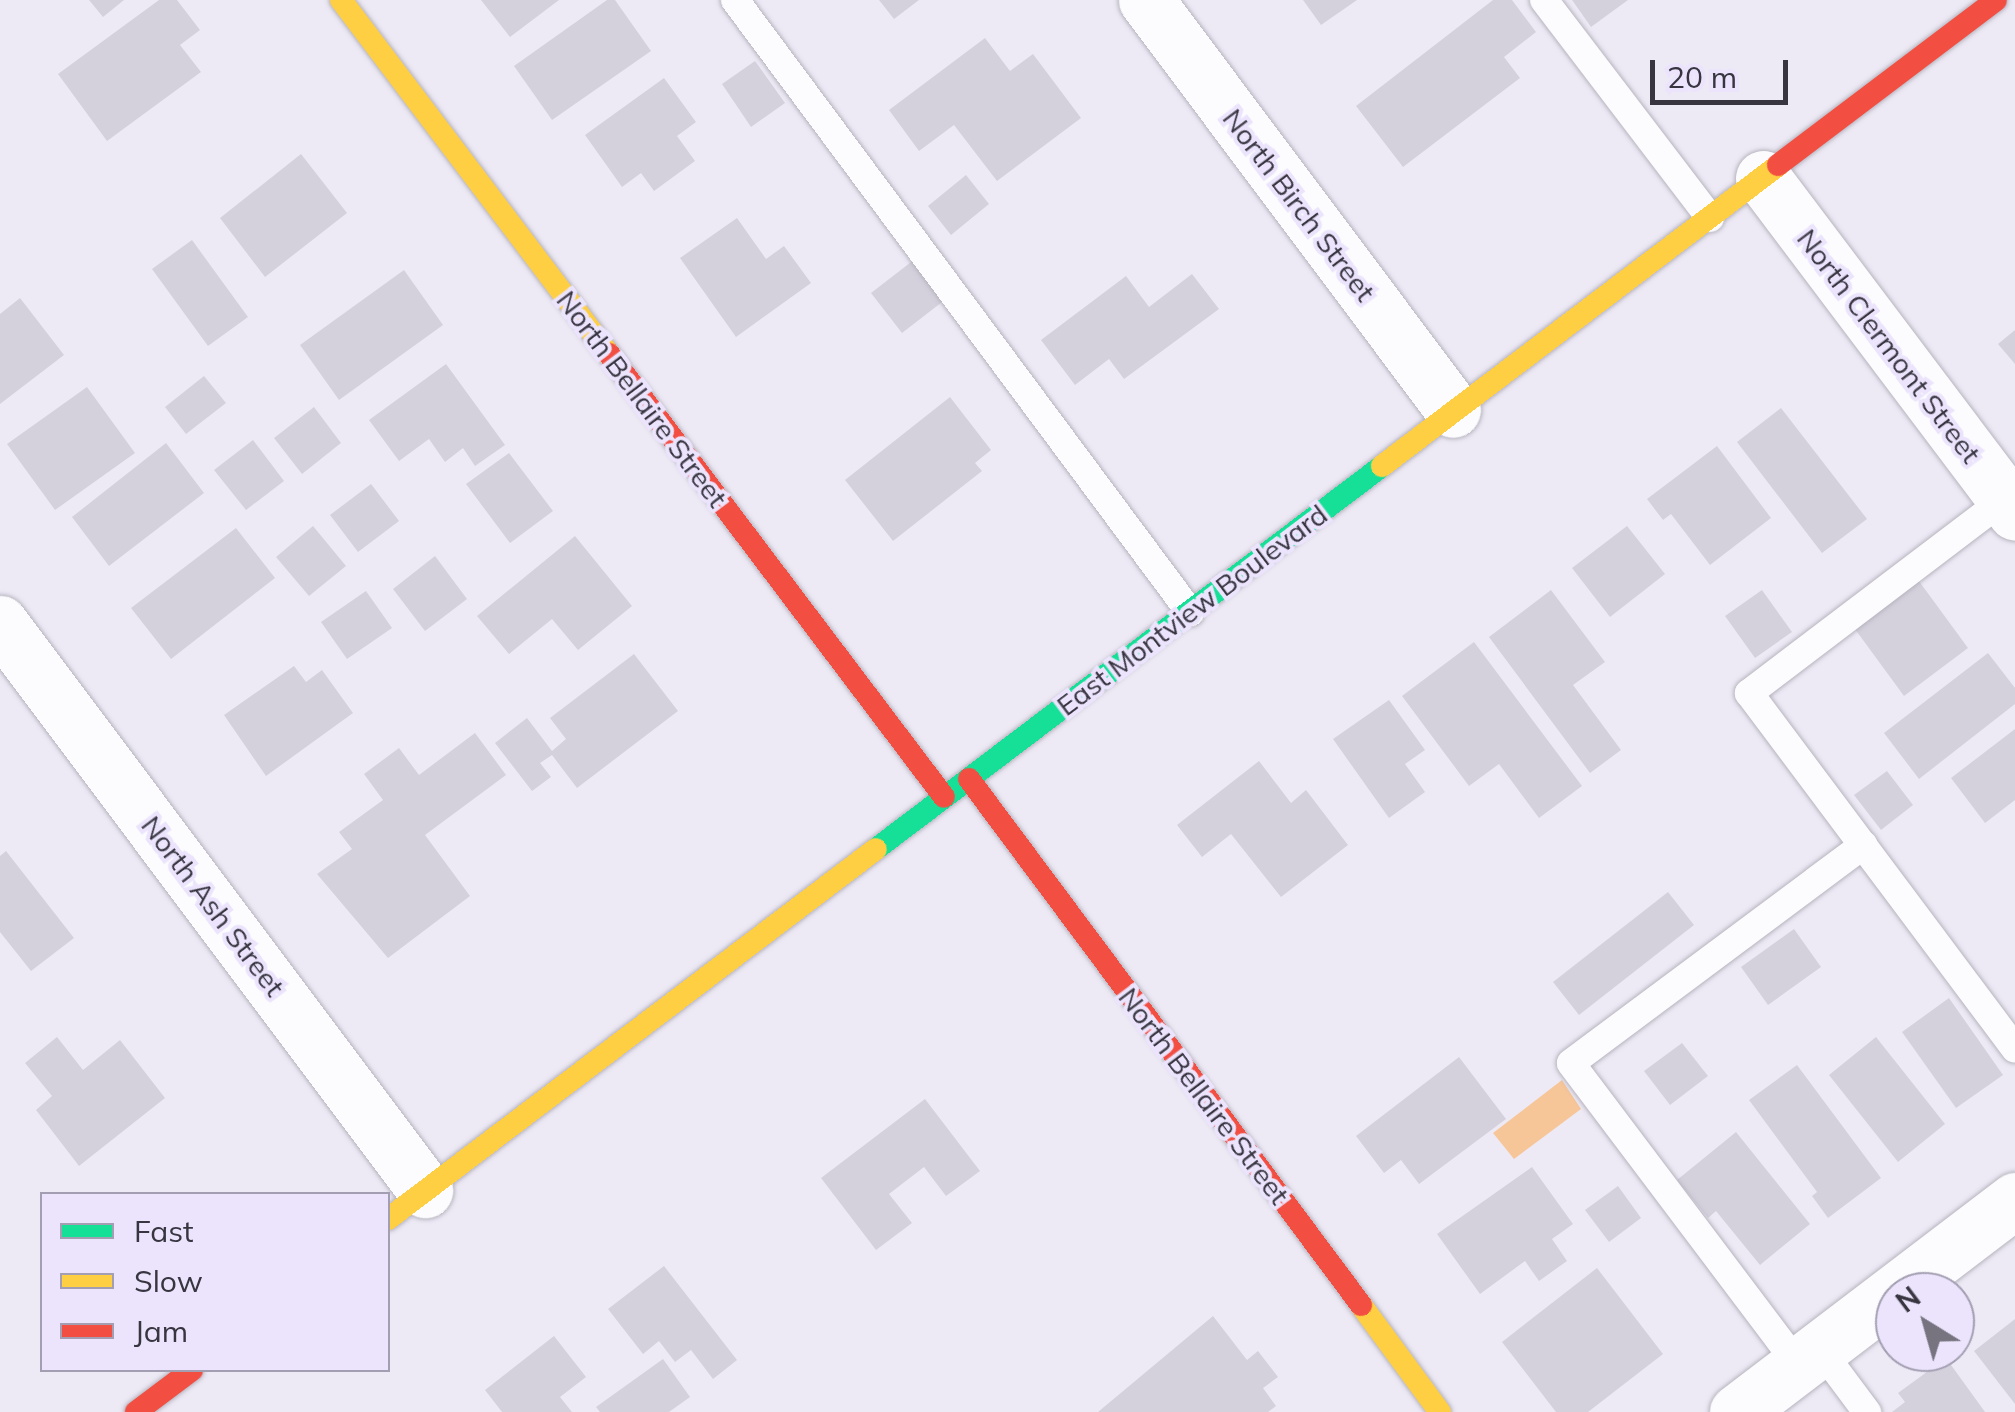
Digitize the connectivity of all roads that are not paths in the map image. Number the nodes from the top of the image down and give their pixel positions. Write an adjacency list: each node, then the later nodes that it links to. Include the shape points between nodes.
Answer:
1 (341, 0): 13 (street, North Bellaire Street)
2 (735, 0): 10 (lane)
3 (1146, 0): 8 (street, North Birch Street)
4 (1544, 0): 7 (lane)
5 (1971, 8): 6 (street, East Montview Boulevard)
6 (1763, 178): 7 (street, East Montview Boulevard); 9 (street, North Clermont Street)
7 (1710, 218): 8 (street, East Montview Boulevard)
8 (1453, 410): 10 (street, East Montview Boulevard)
9 (2011, 501): 14 (lane, via 1748,693)
10 (1190, 612): 12 (street, East Montview Boulevard)
11 (0, 623): 17 (street, North Ash Street)
12 (969, 779): 13 (street, East Montview Boulevard); 19 (street, North Bellaire Street)
13 (944, 797): 17 (street, East Montview Boulevard)
14 (1864, 845): 15 (lane); 18 (lane, via 1571,1063)
15 (2015, 1048)
16 (2015, 1200): 18 (street)
17 (406, 1204)
18 (1809, 1357): 20 (street); 21 (lane)
19 (1440, 1412)
20 (1737, 1412)
21 (1867, 1412)

